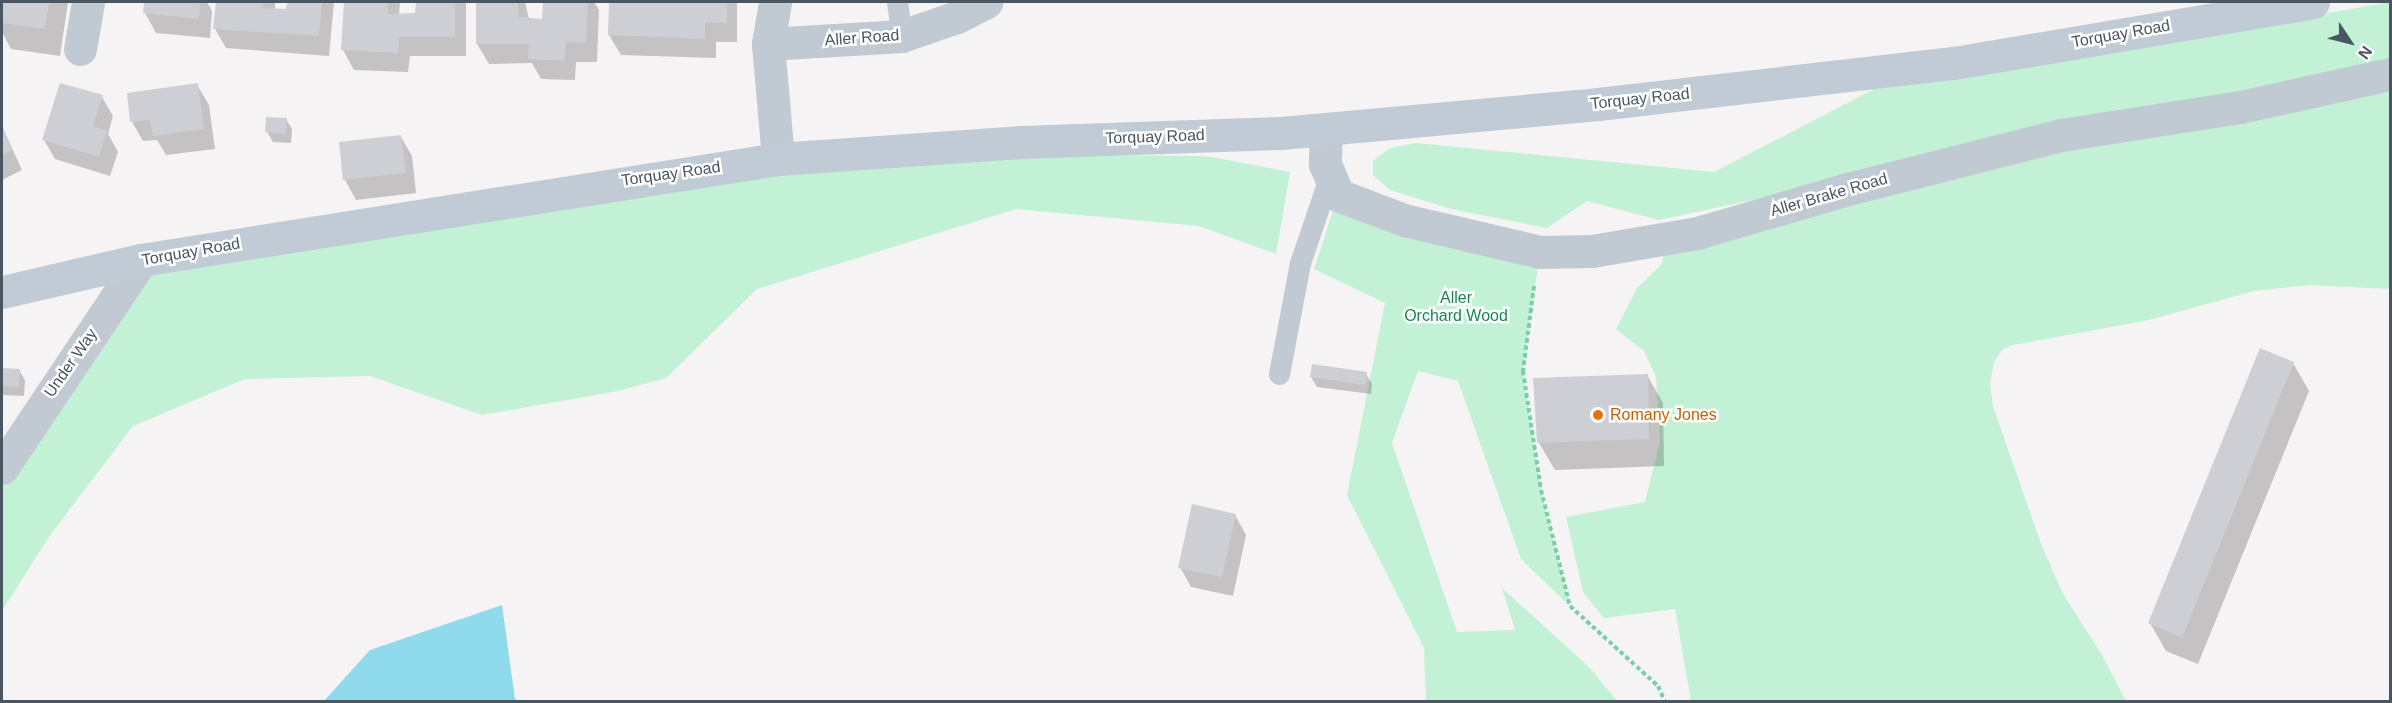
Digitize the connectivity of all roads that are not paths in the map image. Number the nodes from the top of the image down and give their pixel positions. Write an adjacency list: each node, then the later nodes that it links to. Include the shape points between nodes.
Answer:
1 (88, 2): 8 (street)
2 (776, 2): 7 (street)
3 (897, 2): 6 (lane)
4 (986, 2): 6 (street, Aller Road, via 957,17)
5 (2313, 2): 10 (street, Torquay Road, via 1954,63 1598,104)
6 (902, 36): 7 (street, Aller Road)
7 (768, 44): 11 (street)
8 (80, 49)
9 (2391, 74): 12 (street, Aller Brake Road, via 2240,107 2061,135 1697,232 1592,251 1540,252 1404,220 1338,195)
10 (1326, 129): 11 (street, Torquay Road, via 1010,142); 12 (street, Aller Brake Road, via 1326,164)
11 (778, 159): 13 (street, Torquay Road)
12 (1330, 175): 15 (lane, via 1300,263)
13 (141, 260): 14 (street, Torquay Road); 16 (street, Under Way)
14 (2, 292)
15 (1279, 374)
16 (2, 468)

